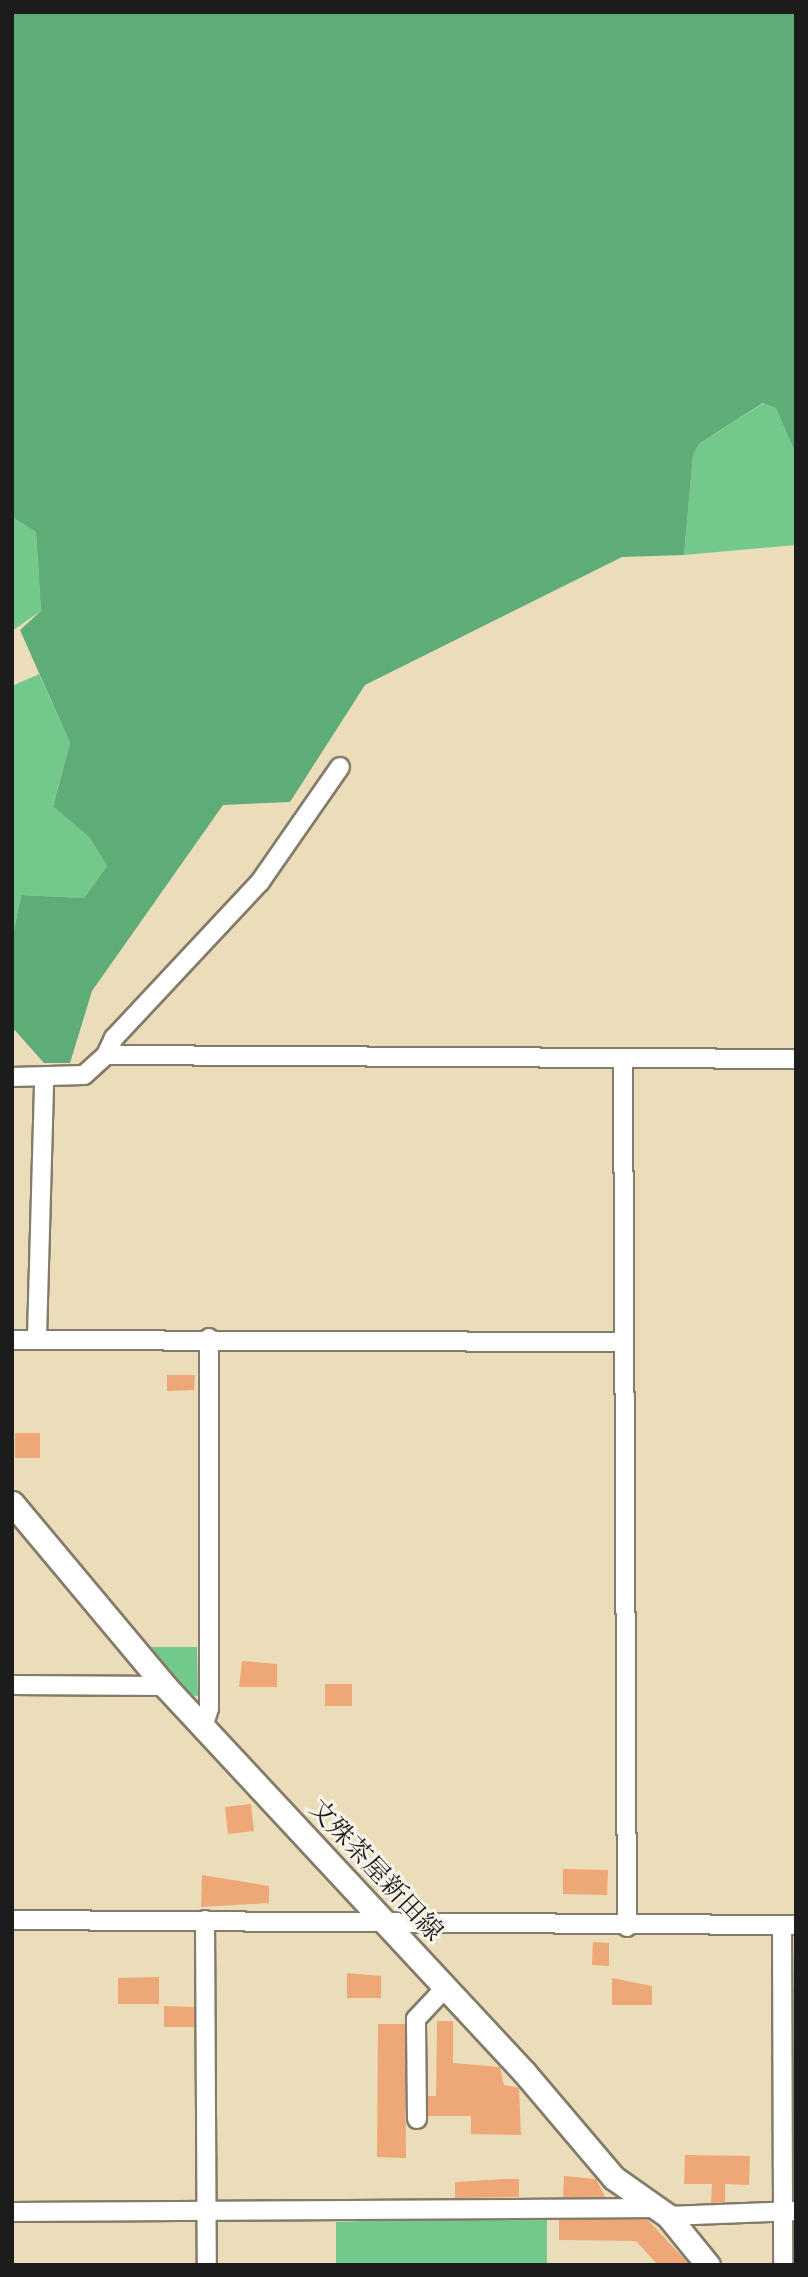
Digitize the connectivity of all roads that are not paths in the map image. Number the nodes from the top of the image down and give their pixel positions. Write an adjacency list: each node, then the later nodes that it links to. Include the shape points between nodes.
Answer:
1 (340, 767): 2 (street, via 260,882 114,1038)
2 (106, 1055): 3 (street); 6 (street, via 84,1075)
3 (623, 1059): 4 (street); 10 (street)
4 (796, 1059)
5 (12, 1076): 6 (street)
6 (44, 1079): 7 (street)
7 (37, 1337): 8 (street); 9 (street)
8 (209, 1338): 10 (street); 14 (street, via 208,1708)
9 (12, 1340)
10 (624, 1342): 19 (street)
11 (12, 1503): 13 (main road, 文殊茶屋新田線)
12 (12, 1685): 13 (street)
13 (166, 1686): 14 (main road, 文殊茶屋新田線)
14 (203, 1727): 17 (main road, 文殊茶屋新田線)
15 (12, 1920): 16 (street)
16 (205, 1920): 17 (street); 22 (street)
17 (388, 1923): 19 (street); 20 (main road, 文殊茶屋新田線)
18 (789, 1925): 19 (street); 23 (street)
19 (627, 1927)
20 (446, 1987): 21 (street, via 415,2019); 25 (main road, 文殊茶屋新田線, via 614,2178)
21 (417, 2119)
22 (207, 2210): 24 (street); 25 (street); 26 (street)
23 (788, 2211): 25 (street); 28 (street)
24 (12, 2212)
25 (663, 2212): 27 (main road, 文殊茶屋新田線)
26 (207, 2265)
27 (708, 2265)
28 (783, 2265)

